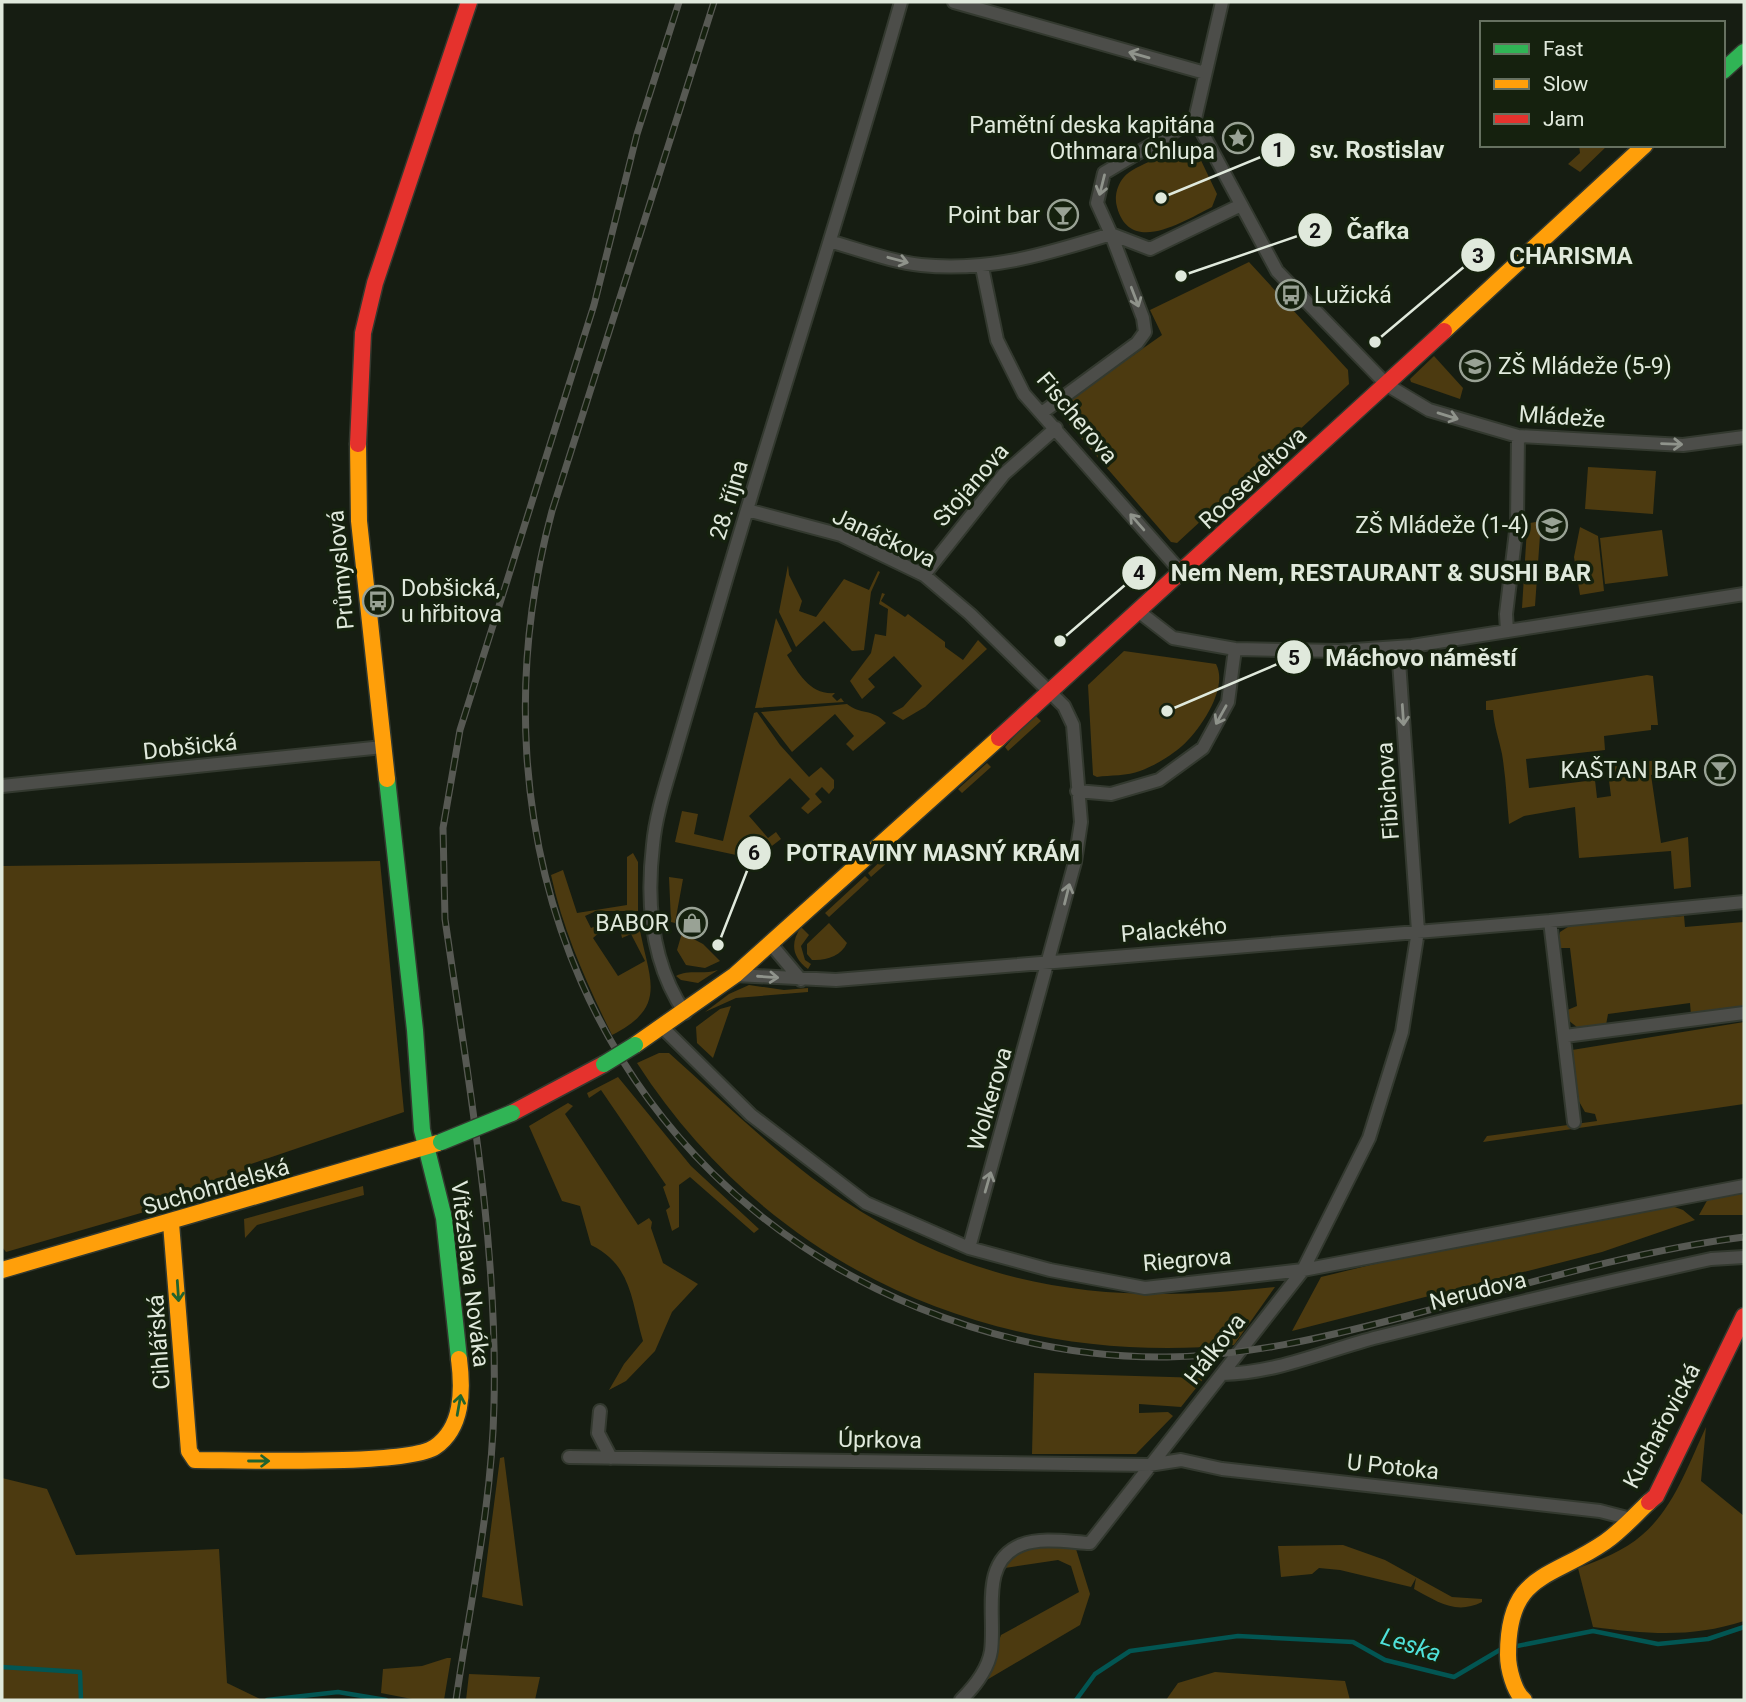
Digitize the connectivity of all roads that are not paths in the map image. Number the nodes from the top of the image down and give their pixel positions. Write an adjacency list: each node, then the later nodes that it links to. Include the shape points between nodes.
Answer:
1 (468, 2): 28 (street, Průmyslová, via 374,283 360,364 359,521)
2 (901, 2): 12 (street, 28. října)
3 (954, 2): 7 (street, one-way to 3)
4 (1222, 2): 7 (street)
5 (1744, 51): 6 (street)
6 (1725, 69)
7 (1205, 73): 8 (street)
8 (1195, 119): 10 (street); 11 (street, one-way to 11, via 1104,173 1097,203)
9 (1642, 147): 14 (street, Rooseveltova)
10 (1241, 205): 11 (street, via 1150,249); 14 (street, via 1278,271)
11 (1111, 234): 13 (street, via 1030,260); 15 (street, one-way to 15, via 1145,331 1137,343)
12 (832, 242): 13 (street, one-way to 13, via 919,265); 19 (street, 28. října)
13 (982, 267): 15 (street, Fischerova, via 997,340 1024,394)
14 (1387, 385): 17 (street, Mládeže, one-way to 17, via 1429,410); 20 (street, Rooseveltova)
15 (1043, 412): 16 (street, Fischerova)
16 (1056, 428): 20 (street, Fischerova, one-way to 16); 21 (street, Stojanova, via 1004,474)
17 (1518, 436): 18 (street, Mládeže, one-way to 18, via 1683,445); 24 (street, via 1517,523)
18 (1744, 437)
19 (747, 510): 21 (street, Janáčkova, via 841,536); 38 (street, 28. října, via 653,842 650,879 656,947 664,979)
20 (1182, 573): 23 (street, Rooseveltova)
21 (924, 575): 27 (street, Janáčkova)
22 (1744, 594): 24 (street)
23 (1138, 611): 26 (street, via 1172,638); 27 (street, Rooseveltova)
24 (1507, 631): 25 (street)
25 (1398, 648): 26 (street); 33 (street, Fibichova, one-way to 33)
26 (1235, 649): 30 (street, one-way to 30, via 1228,702 1203,748 1159,780 1111,794)
27 (1048, 691): 30 (street, Janáčkova, via 1070,715); 34 (street, Rooseveltova)
28 (383, 747): 29 (street, Dobšická); 44 (street, Průmyslová)
29 (2, 786)
30 (1077, 791): 35 (street, Wolkerova, one-way to 30, via 1075,862 1081,822)
31 (1744, 902): 32 (street, Palackého)
32 (1550, 921): 33 (street, Palackého); 41 (street)
33 (1418, 931): 35 (street, Palackého); 50 (street, Hálkova, via 1402,1032 1369,1138)
34 (770, 943): 36 (street, Rooseveltova); 37 (street)
35 (1050, 961): 37 (street, Palackého); 47 (street, Wolkerova, one-way to 35)
36 (736, 975): 37 (street, Palackého, one-way to 37); 38 (street, Rooseveltova)
37 (801, 980)
38 (685, 1013): 40 (street, Rooseveltova)
39 (1744, 1013): 41 (street)
40 (663, 1028): 42 (street, Rooseveltova, bridge); 47 (street, Riegrova, via 751,1115 866,1203)
41 (1565, 1036): 43 (street)
42 (512, 1113): 44 (street, Suchohrdelská, bridge)
43 (1574, 1122)
44 (434, 1145): 46 (street, Suchohrdelská); 55 (street, Vítězslava Nováka, one-way to 44, via 414,1455 440,1444 455,1423 461,1391 457,1317)
45 (1744, 1186): 50 (street, Riegrova)
46 (171, 1223): 49 (street, Suchohrdelská); 55 (street, Cihlářská, one-way to 55)
47 (969, 1248): 50 (street, Riegrova, via 1050,1270 1145,1288)
48 (1744, 1257): 52 (street, Nerudova, via 1711,1259 1469,1314 1254,1373)
49 (2, 1270)
50 (1303, 1270): 52 (street, Hálkova)
51 (1744, 1316): 58 (street, Kuchařovická, via 1656,1496)
52 (1223, 1374): 57 (street, Hálkova)
53 (600, 1410): 56 (street, via 598,1433)
54 (569, 1457): 56 (street, Úprkova)
55 (192, 1458)
56 (611, 1458): 57 (street, Úprkova)
57 (1149, 1465): 58 (street, U Potoka, via 1181,1460 1222,1469 1600,1511); 59 (street, Hálkova, via 1090,1543 1022,1544 1004,1555 995,1567 991,1653 981,1676)
58 (1631, 1519): 60 (street, Kuchařovická, via 1605,1542 1539,1577 1517,1602 1508,1633 1508,1664)
59 (961, 1700)
60 (1524, 1700)

